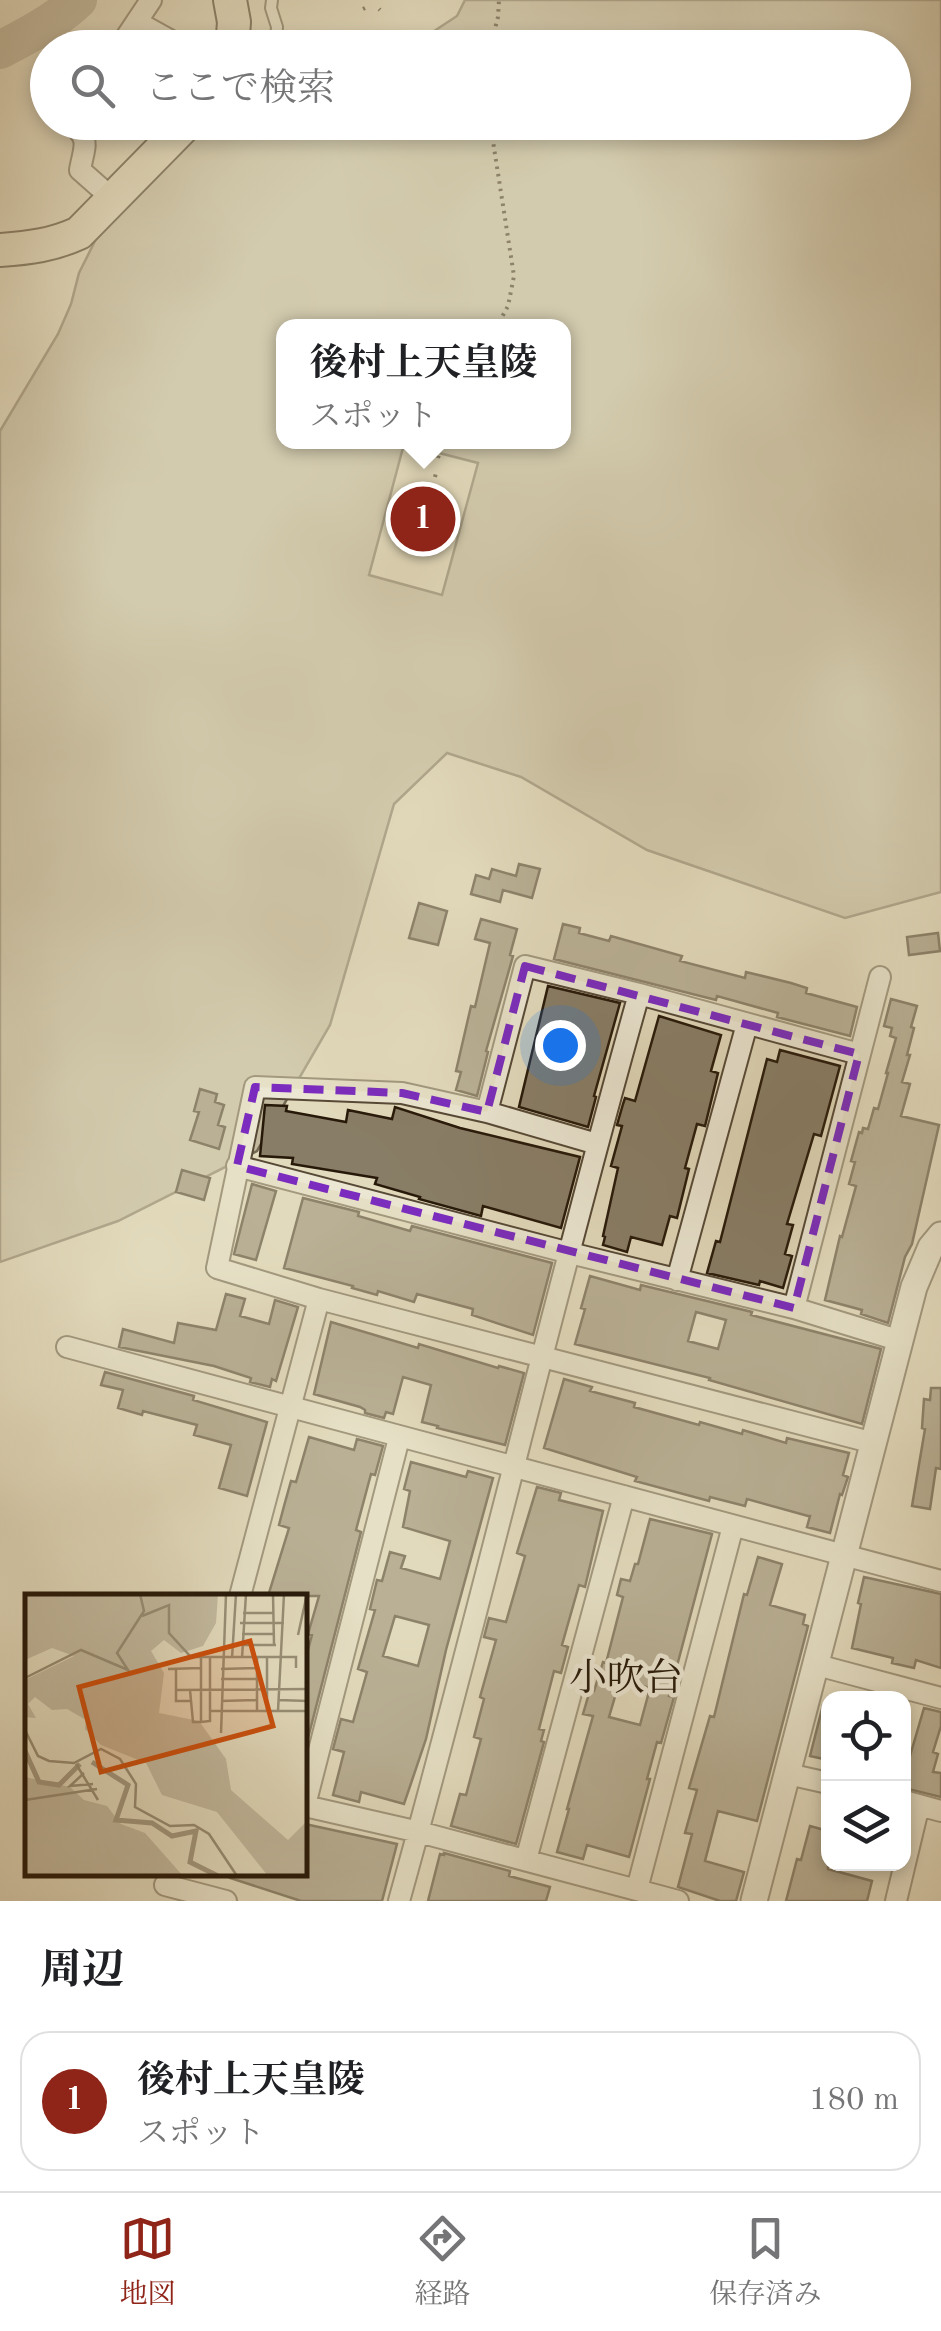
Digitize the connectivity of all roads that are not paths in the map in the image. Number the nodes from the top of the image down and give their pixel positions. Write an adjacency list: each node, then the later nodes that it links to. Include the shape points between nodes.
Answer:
1 (150, 0): 4 (street)
2 (230, 0): 7 (highway)
3 (272, 0): 8 (lane)
4 (137, 22): 5 (street); 6 (street)
5 (131, 30)
6 (151, 30)
7 (233, 30)
8 (276, 30)
9 (85, 140): 11 (street, via 80,170)
10 (171, 140): 11 (highway)
11 (114, 200): 12 (highway, via 59,242)
12 (0, 250)
13 (880, 977): 16 (street)
14 (639, 994): 15 (street); 17 (street, via 525,966); 18 (street)
15 (747, 1024): 16 (street); 22 (street)
16 (859, 1054): 24 (street)
17 (487, 1112): 18 (street); 19 (street, via 402,1092 255,1087)
18 (597, 1144): 21 (street)
19 (237, 1166): 21 (street); 23 (street, via 217,1268)
20 (941, 1235): 25 (street, via 914,1287)
21 (570, 1253): 22 (street); 27 (street)
22 (677, 1280): 24 (street)
23 (319, 1299): 27 (street); 28 (street)
24 (794, 1308): 25 (street)
25 (901, 1341): 30 (street)
26 (67, 1348): 28 (street)
27 (543, 1358): 30 (street); 31 (street)
28 (289, 1408): 29 (street); 36 (street)
29 (399, 1438): 31 (street); 41 (street)
30 (874, 1443): 34 (street)
31 (515, 1466): 32 (street); 45 (street)
32 (624, 1496): 33 (street); 46 (street)
33 (733, 1526): 34 (street); 48 (street)
34 (844, 1555): 35 (street); 37 (street)
35 (941, 1581)
36 (241, 1594)
37 (817, 1665): 38 (street); 39 (street)
38 (941, 1698)
39 (788, 1774): 40 (street); 52 (street)
40 (821, 1781)
41 (308, 1793)
42 (912, 1803): 44 (street); 53 (street)
43 (308, 1806): 45 (street)
44 (941, 1811)
45 (418, 1832): 46 (street); 50 (street)
46 (526, 1860): 48 (street)
47 (164, 1887): 49 (street)
48 (638, 1890): 51 (street)
49 (226, 1901)
50 (400, 1901)
51 (678, 1901)
52 (754, 1901)
53 (896, 1901)

